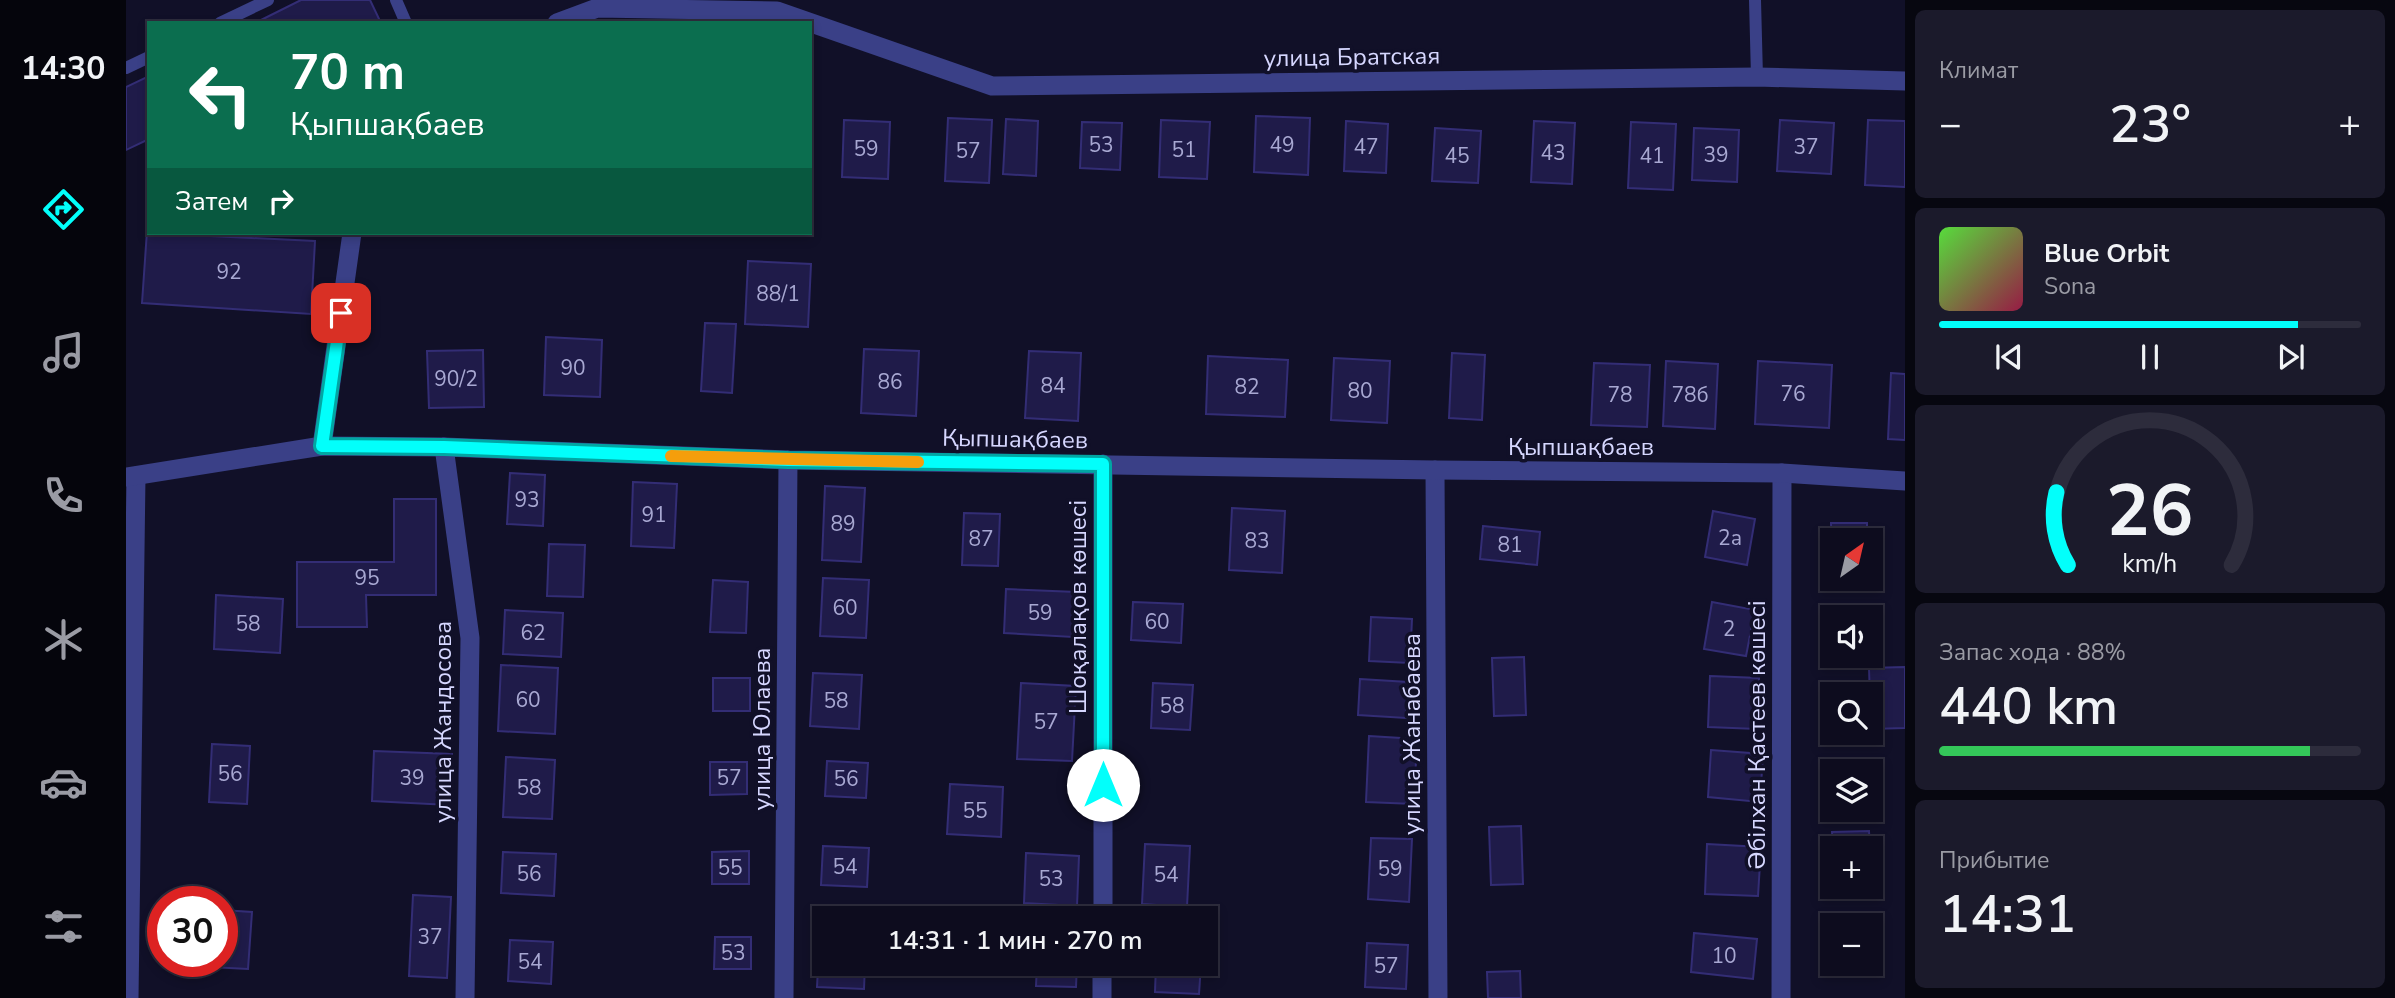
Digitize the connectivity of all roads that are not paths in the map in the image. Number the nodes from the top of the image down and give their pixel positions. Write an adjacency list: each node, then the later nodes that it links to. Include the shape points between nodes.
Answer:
1 (268, 0): 4 (lane)
2 (396, 0): 5 (lane)
3 (1755, 0): 11 (lane)
4 (224, 21)
5 (405, 21)
6 (562, 21): 7 (street, улица Братская, via 597,8 777,11)
7 (806, 21)
8 (812, 23): 11 (street, улица Братская, via 992,86)
9 (147, 58): 10 (lane)
10 (126, 68)
11 (1757, 77): 12 (street, улица Братская)
12 (1905, 81)
13 (352, 235): 14 (street)
14 (322, 446): 15 (street, Қыпшақбаев); 20 (street, Қыпшақбаев)
15 (444, 447): 16 (street, Қыпшақбаев); 25 (street, улица Жандосова, via 470,638)
16 (788, 460): 17 (street, Қыпшақбаев); 26 (street, улица Юлаева)
17 (1103, 464): 18 (street, Қыпшақбаев); 22 (street, Шоқалақов көшесі)
18 (1435, 470): 19 (street, Қыпшақбаев); 28 (street, улица Жанабаева)
19 (1782, 472): 21 (street, Қыпшақбаев); 29 (street, Әбілхан Қастеев көшесі)
20 (131, 477): 24 (street)
21 (1905, 481)
22 (1102, 906)
23 (1102, 976): 27 (street)
24 (129, 998)
25 (465, 998)
26 (784, 998)
27 (1102, 998)
28 (1438, 998)
29 (1781, 998)

